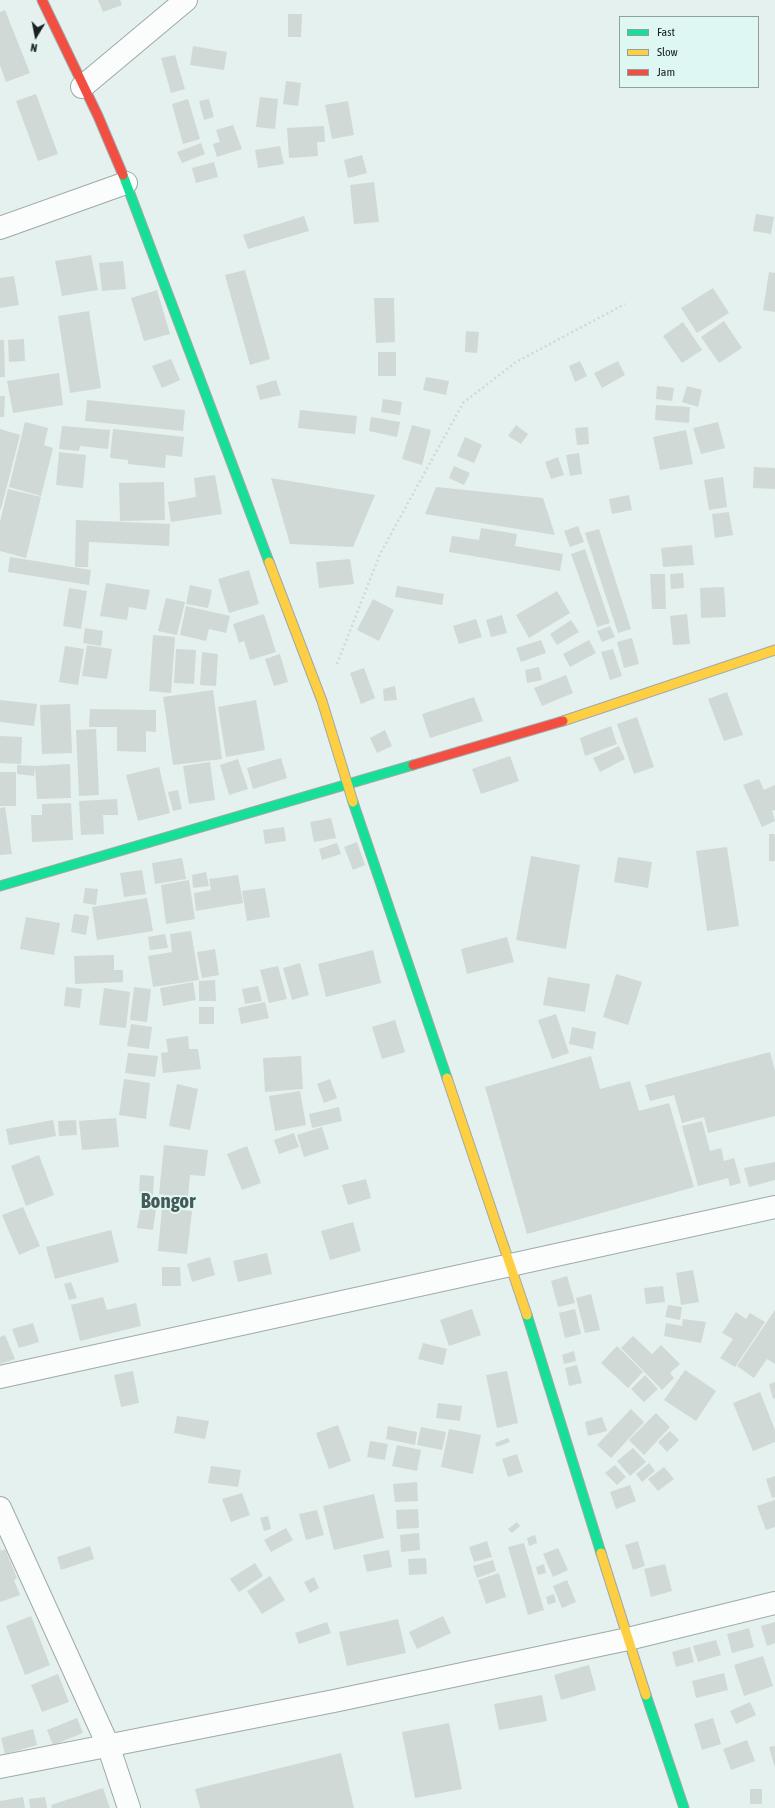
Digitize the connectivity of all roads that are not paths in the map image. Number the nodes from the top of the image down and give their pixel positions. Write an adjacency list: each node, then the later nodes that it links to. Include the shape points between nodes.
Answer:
1 (42, 0): 3 (street)
2 (186, 0): 3 (street)
3 (82, 86): 4 (street, via 98,116)
4 (126, 183): 5 (street); 7 (street, via 322,702)
5 (0, 228)
6 (775, 650): 7 (street, via 595,712)
7 (347, 786): 8 (street); 10 (street)
8 (0, 886)
9 (775, 1207): 10 (street)
10 (512, 1266): 11 (street); 14 (street)
11 (0, 1377)
12 (0, 1508): 15 (street)
13 (775, 1603): 14 (street)
14 (628, 1639): 15 (street, via 334,1701); 18 (street)
15 (108, 1745): 16 (street); 17 (street)
16 (0, 1767)
17 (129, 1808)
18 (684, 1808)

